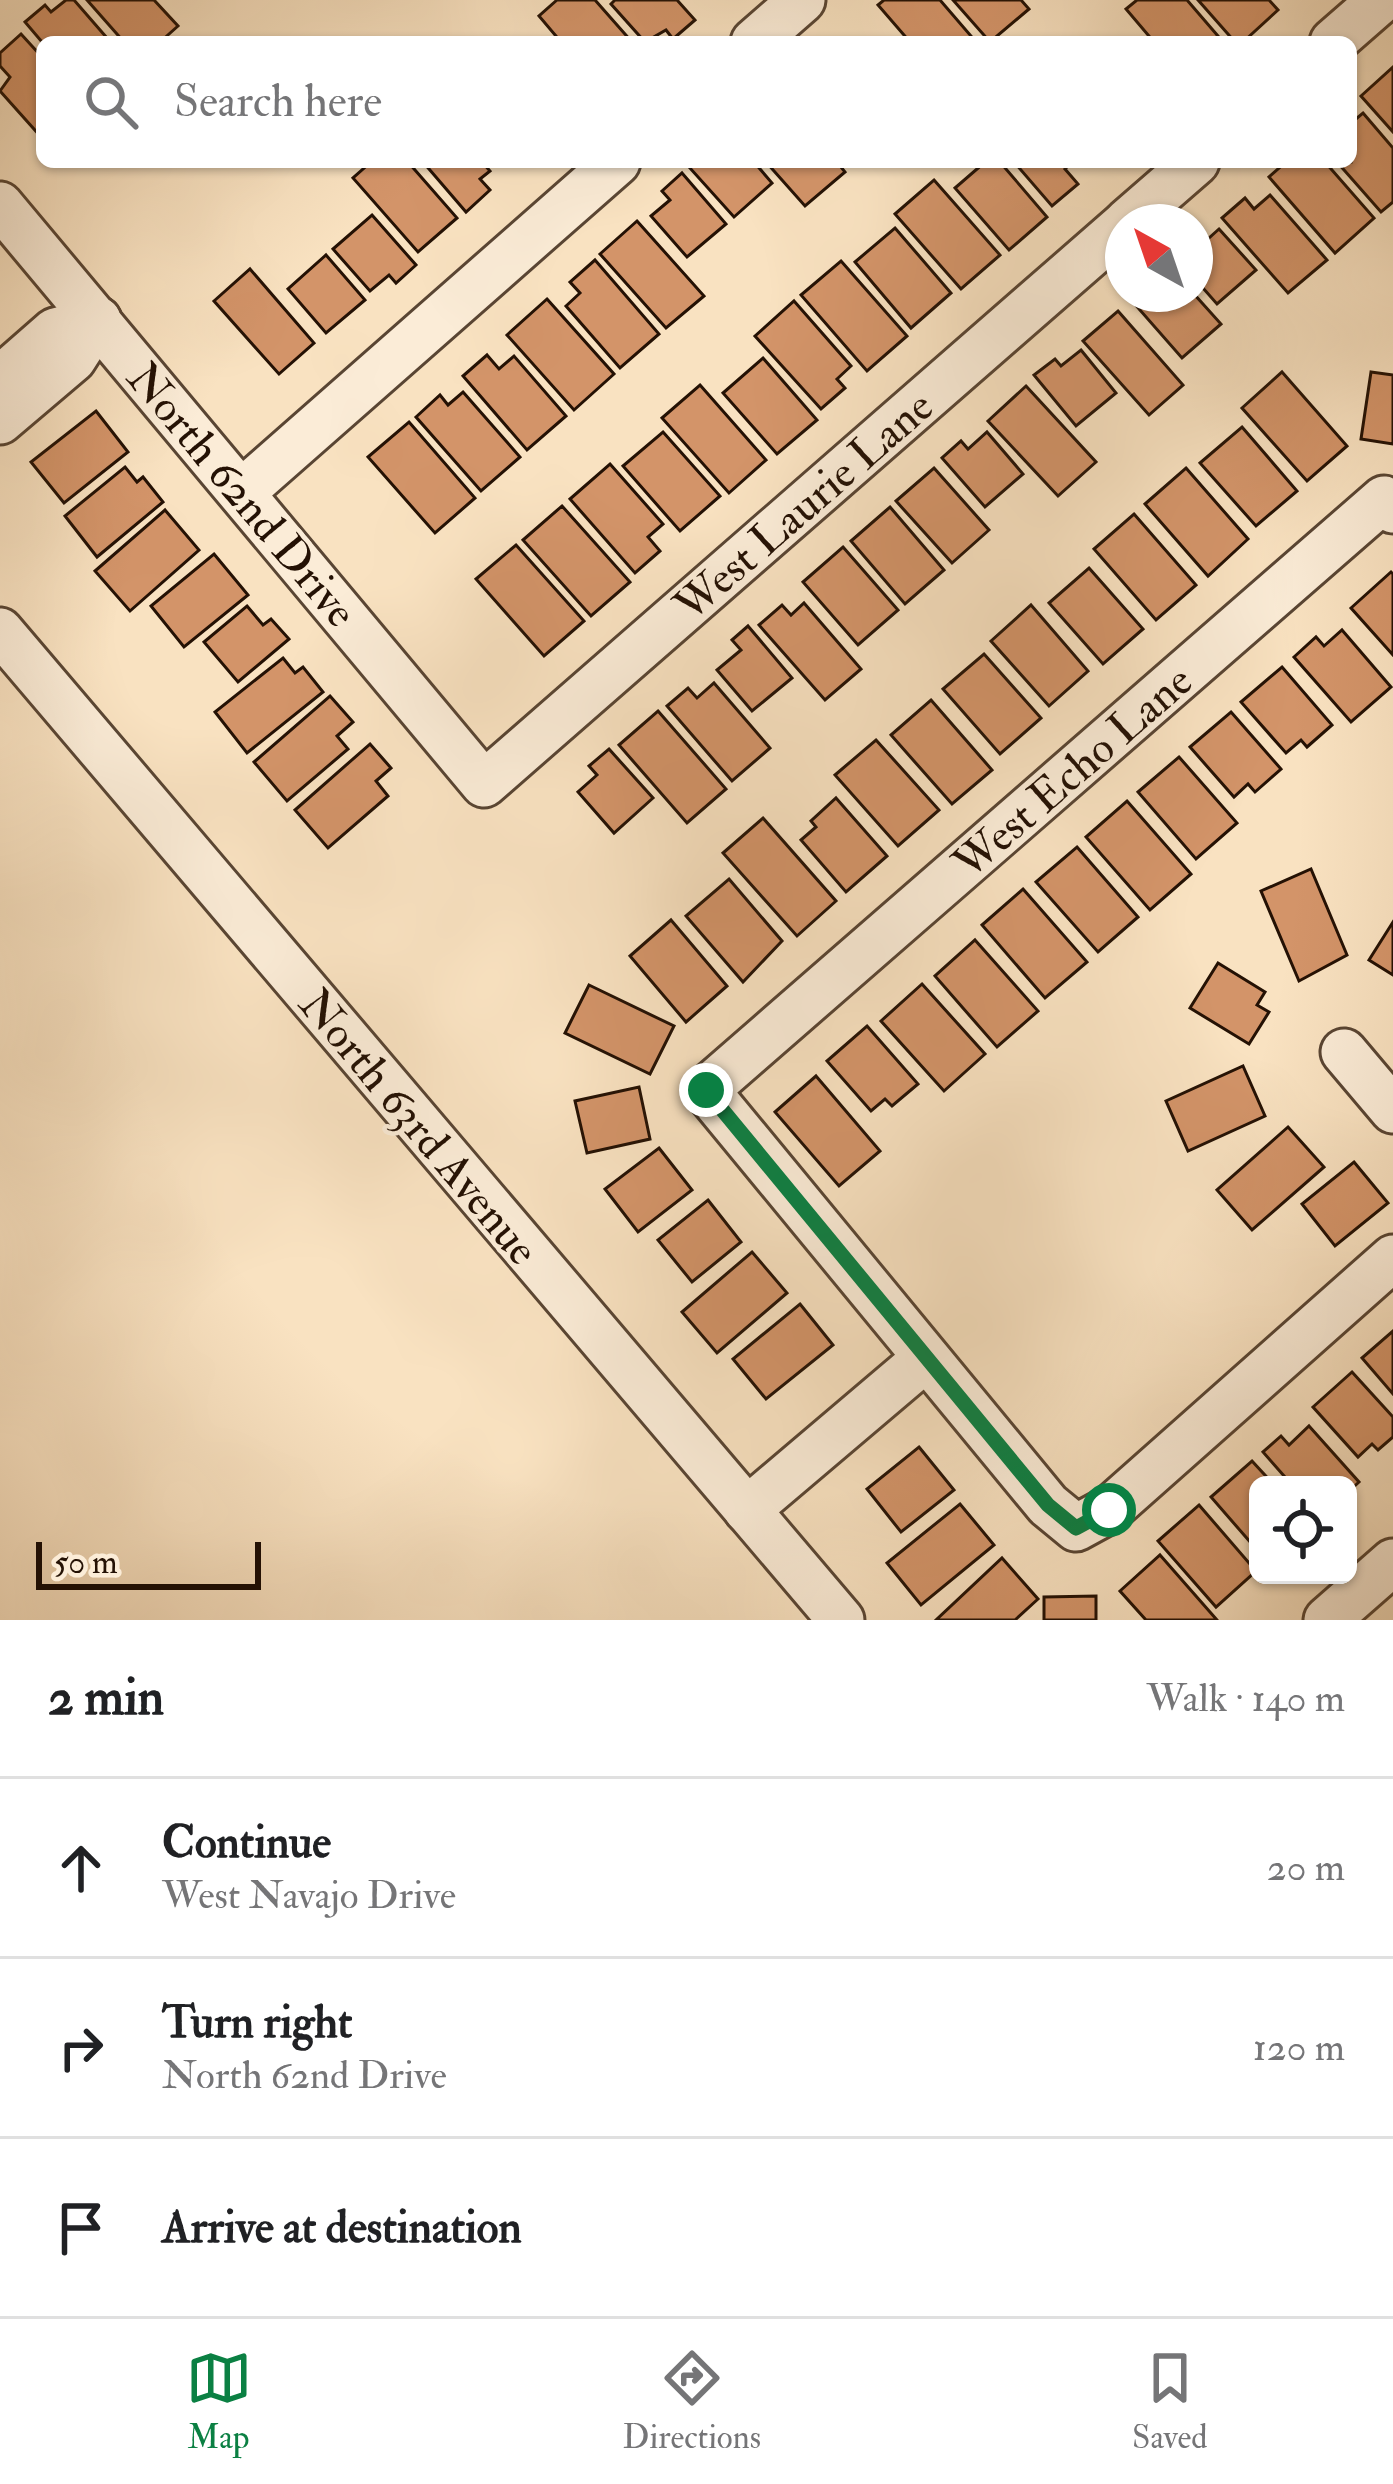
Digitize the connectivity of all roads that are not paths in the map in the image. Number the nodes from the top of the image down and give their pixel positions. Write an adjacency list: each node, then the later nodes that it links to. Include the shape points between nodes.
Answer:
1 (802, 0): 3 (street)
2 (1381, 0): 4 (street)
3 (761, 36)
4 (1340, 36)
5 (610, 168): 13 (street)
6 (1189, 168): 7 (street, West Laurie Lane)
7 (1148, 204)
8 (0, 205): 10 (street, North 62nd Drive)
9 (1105, 241): 16 (street, West Laurie Lane)
10 (98, 320): 11 (street, via 55,331); 12 (street, via 73,359); 13 (street, North 62nd Drive)
11 (0, 379)
12 (0, 421)
13 (242, 492): 16 (street, North 62nd Drive)
14 (1388, 504): 20 (street, West Echo Lane, via 706,1090)
15 (0, 631): 21 (street, North 63rd Avenue)
16 (484, 784)
17 (1344, 1052): 18 (street)
18 (1393, 1110)
19 (1393, 1258): 20 (street, via 1109,1510 1076,1528)
20 (926, 1358): 21 (street)
21 (747, 1510): 23 (street, North 63rd Avenue)
22 (1393, 1562): 24 (street)
23 (841, 1620)
24 (1327, 1620)

